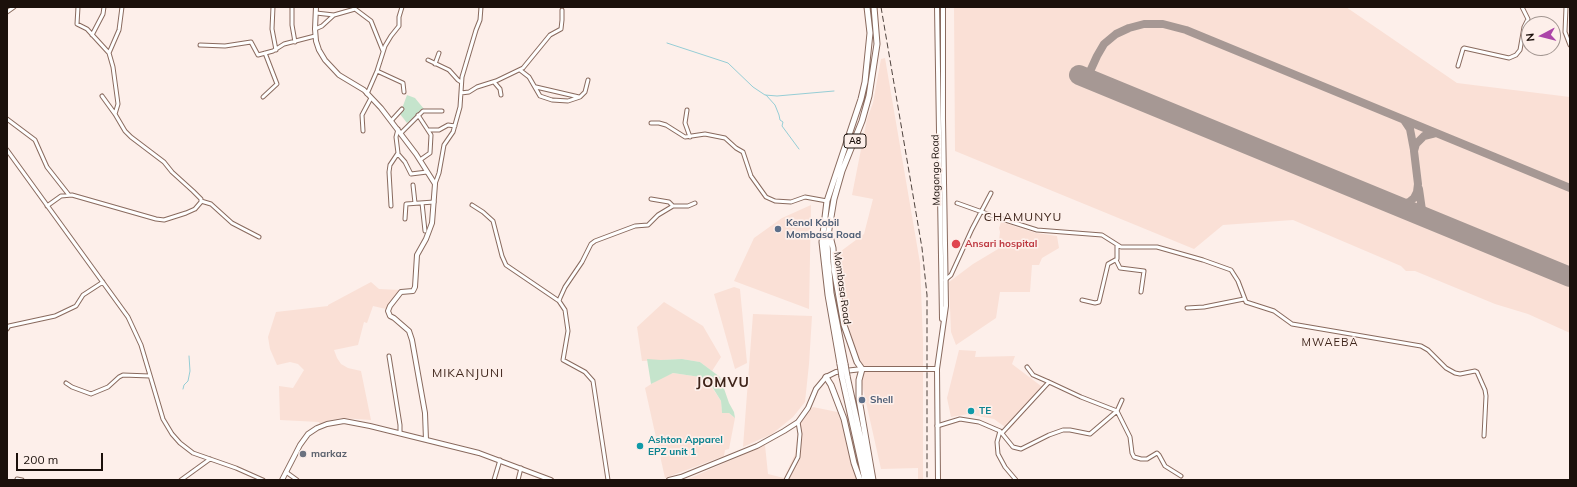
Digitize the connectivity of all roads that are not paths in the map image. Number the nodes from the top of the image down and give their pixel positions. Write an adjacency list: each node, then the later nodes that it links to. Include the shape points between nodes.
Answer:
1 (14, 7): 18 (street)
2 (78, 7): 22 (street, via 77,24)
3 (104, 7): 22 (street)
4 (122, 7): 29 (street, via 119,30)
5 (273, 7): 27 (street, via 272,29)
6 (292, 7): 24 (street)
7 (316, 7): 19 (main road)
8 (402, 7): 28 (street, via 399,26)
9 (481, 7): 38 (street, via 480,20)
10 (867, 7): 74 (highway, Mombasa Road / A8, via 870,33 865,82)
11 (874, 7): 86 (highway, Mombasa Road / A8, via 877,44 869,96 860,127 842,170)
12 (1522, 7): 34 (street, via 1528,19 1520,50 1516,55 1509,58 1464,48)
13 (1566, 7): 26 (street, via 1565,32)
14 (347, 9): 20 (street); 28 (street, via 358,10 370,20)
15 (937, 9): 16 (main road); 100 (main road, Magongo Road)
16 (943, 9): 91 (main road, Magongo Road)
17 (562, 10): 35 (street, via 561,29 550,35 528,64)
18 (7, 12)
19 (316, 13): 20 (street); 21 (main road)
20 (334, 14): 21 (street)
21 (315, 29): 23 (main road)
22 (92, 35): 29 (street)
23 (315, 36): 24 (street); 43 (main road, via 318,50 328,64 339,75)
24 (295, 42): 27 (street, via 282,44)
25 (200, 45): 30 (street, via 225,46 251,42 257,54)
26 (1570, 46)
27 (276, 50): 30 (street)
28 (383, 51): 36 (street)
29 (109, 52): 52 (street, via 118,104)
30 (265, 53): 46 (street, via 277,84)
31 (439, 53): 33 (street)
32 (428, 60): 33 (street)
33 (435, 64): 38 (street, via 449,70)
34 (1458, 66)
35 (520, 70): 39 (street); 40 (street)
36 (377, 71): 41 (street, via 402,83); 43 (street)
37 (588, 80): 47 (street, via 585,92)
38 (461, 82): 42 (street)
39 (494, 82): 42 (street); 44 (street, via 500,88)
40 (536, 87): 47 (street); 47 (street, via 540,96 552,100 568,101)
41 (404, 92)
42 (461, 93): 57 (street)
43 (367, 94): 48 (main road)
44 (501, 95)
45 (102, 96): 52 (street)
46 (263, 97)
47 (580, 97)
48 (371, 98): 55 (main road); 59 (street, via 362,115)
49 (402, 109): 55 (street)
50 (687, 110): 61 (street, via 685,123)
51 (442, 111): 53 (street, via 424,110)
52 (115, 114): 73 (street, via 129,135 164,162)
53 (418, 115): 58 (street); 60 (street)
54 (7, 119): 71 (street, via 35,140 47,167)
55 (391, 121): 60 (main road)
56 (651, 123): 61 (street, via 662,124 683,137)
57 (455, 126): 58 (street); 68 (street, via 444,145)
58 (429, 130): 66 (street, via 430,153)
59 (363, 131)
60 (399, 131): 63 (street, via 396,134); 66 (main road)
61 (690, 137): 74 (street, via 705,134 726,138 742,151 751,176 766,197 775,201 791,202 805,197)
62 (7, 150): 64 (street)
63 (398, 154): 67 (street, via 411,174); 82 (street, via 390,165 389,172)
64 (12, 156): 65 (street); 81 (street)
65 (7, 158)
66 (420, 160): 67 (main road)
67 (427, 172): 68 (main road)
68 (435, 184): 75 (main road)
69 (413, 185): 76 (street)
70 (991, 193): 84 (street)
71 (69, 195): 73 (street, via 164,220 195,209); 81 (street, via 59,197)
72 (651, 199): 83 (street, via 669,202)
73 (201, 201): 88 (street, via 211,204 232,223)
74 (827, 201): 98 (highway, Mombasa Road / A8, via 822,242 825,273)
75 (434, 202): 77 (street); 116 (main road, via 430,229 418,255 414,290 401,292 388,311 390,316 409,331 412,340 425,413)
76 (415, 203): 77 (street); 85 (street, via 405,205)
77 (422, 203): 87 (street)
78 (695, 203): 83 (street, via 688,206)
79 (957, 203): 84 (street)
80 (472, 205): 96 (street, via 493,221 506,265)
81 (47, 206): 92 (street)
82 (391, 206)
83 (673, 206): 96 (street, via 648,225 635,226 593,242 565,286)
84 (980, 211): 89 (street, via 1037,230 1104,235); 91 (street, via 951,275)
85 (406, 219)
86 (829, 229): 98 (highway, Mombasa Road / A8, via 828,261); 103 (highway, via 844,325)
87 (425, 230)
88 (259, 237)
89 (1117, 246): 90 (street); 94 (street, via 1157,247 1227,268 1236,278)
90 (1116, 260): 93 (street, via 1120,268 1144,271); 95 (street, via 1108,264 1098,303)
91 (945, 280): 100 (main road, Magongo Road, via 946,306)
92 (103, 282): 99 (street, via 83,294 76,306 55,316 9,326); 105 (street, via 136,332)
93 (1141, 292)
94 (1244, 299): 97 (street, via 1204,308); 115 (street, via 1246,302 1274,311 1297,326 1417,344 1455,373 1476,371 1486,396)
95 (1082, 300)
96 (559, 301): 131 (street, via 566,310 568,331 563,360 585,372 593,381)
97 (1188, 308)
98 (834, 316): 135 (highway, Mombasa Road, bridge, via 842,377); 136 (highway, Mombasa Road, bridge)
99 (7, 329)
100 (942, 333): 104 (main road, Magongo Road)
101 (389, 356): 114 (street)
102 (1027, 367): 107 (street, via 1033,374)
103 (862, 369): 104 (main road); 106 (main road, via 836,372); 137 (highway, via 859,377 859,399)
104 (937, 369): 112 (main road, Magongo Road)
105 (150, 376): 108 (street, via 123,375 107,387 91,394); 117 (street, via 163,419 172,434 192,452)
106 (826, 378): 111 (main road, via 816,389 808,408); 134 (highway, via 832,385 844,418)
107 (1049, 382): 110 (street); 113 (street)
108 (66, 384)
109 (1122, 400): 110 (street)
110 (1117, 411): 113 (street, via 1090,434 1063,430 1021,449 1013,447); 121 (street, via 1130,437 1134,457 1144,460 1158,454 1165,466)
111 (798, 422): 132 (main road, via 757,446); 133 (street, via 798,457)
112 (937, 426): 113 (street, via 965,419 982,423); 138 (main road, Magongo Road)
113 (1001, 432): 139 (street, via 997,442 998,454)
114 (400, 434): 116 (main road); 120 (main road, via 346,421 327,424 306,437)
115 (1484, 436)
116 (426, 440): 118 (main road)
117 (211, 459): 124 (street); 125 (street)
118 (500, 460): 119 (main road); 128 (street)
119 (521, 468): 129 (street); 130 (main road)
120 (286, 472): 126 (main road); 127 (street)
121 (1181, 476)
122 (17, 479): 123 (street)
123 (22, 480)
124 (181, 480)
125 (263, 480)
126 (282, 480)
127 (297, 480)
128 (494, 480)
129 (518, 480)
130 (551, 480)
131 (608, 480)
132 (669, 480)
133 (786, 480)
134 (860, 480)
135 (865, 480)
136 (870, 480)
137 (873, 480)
138 (938, 480)
139 (1016, 480)

